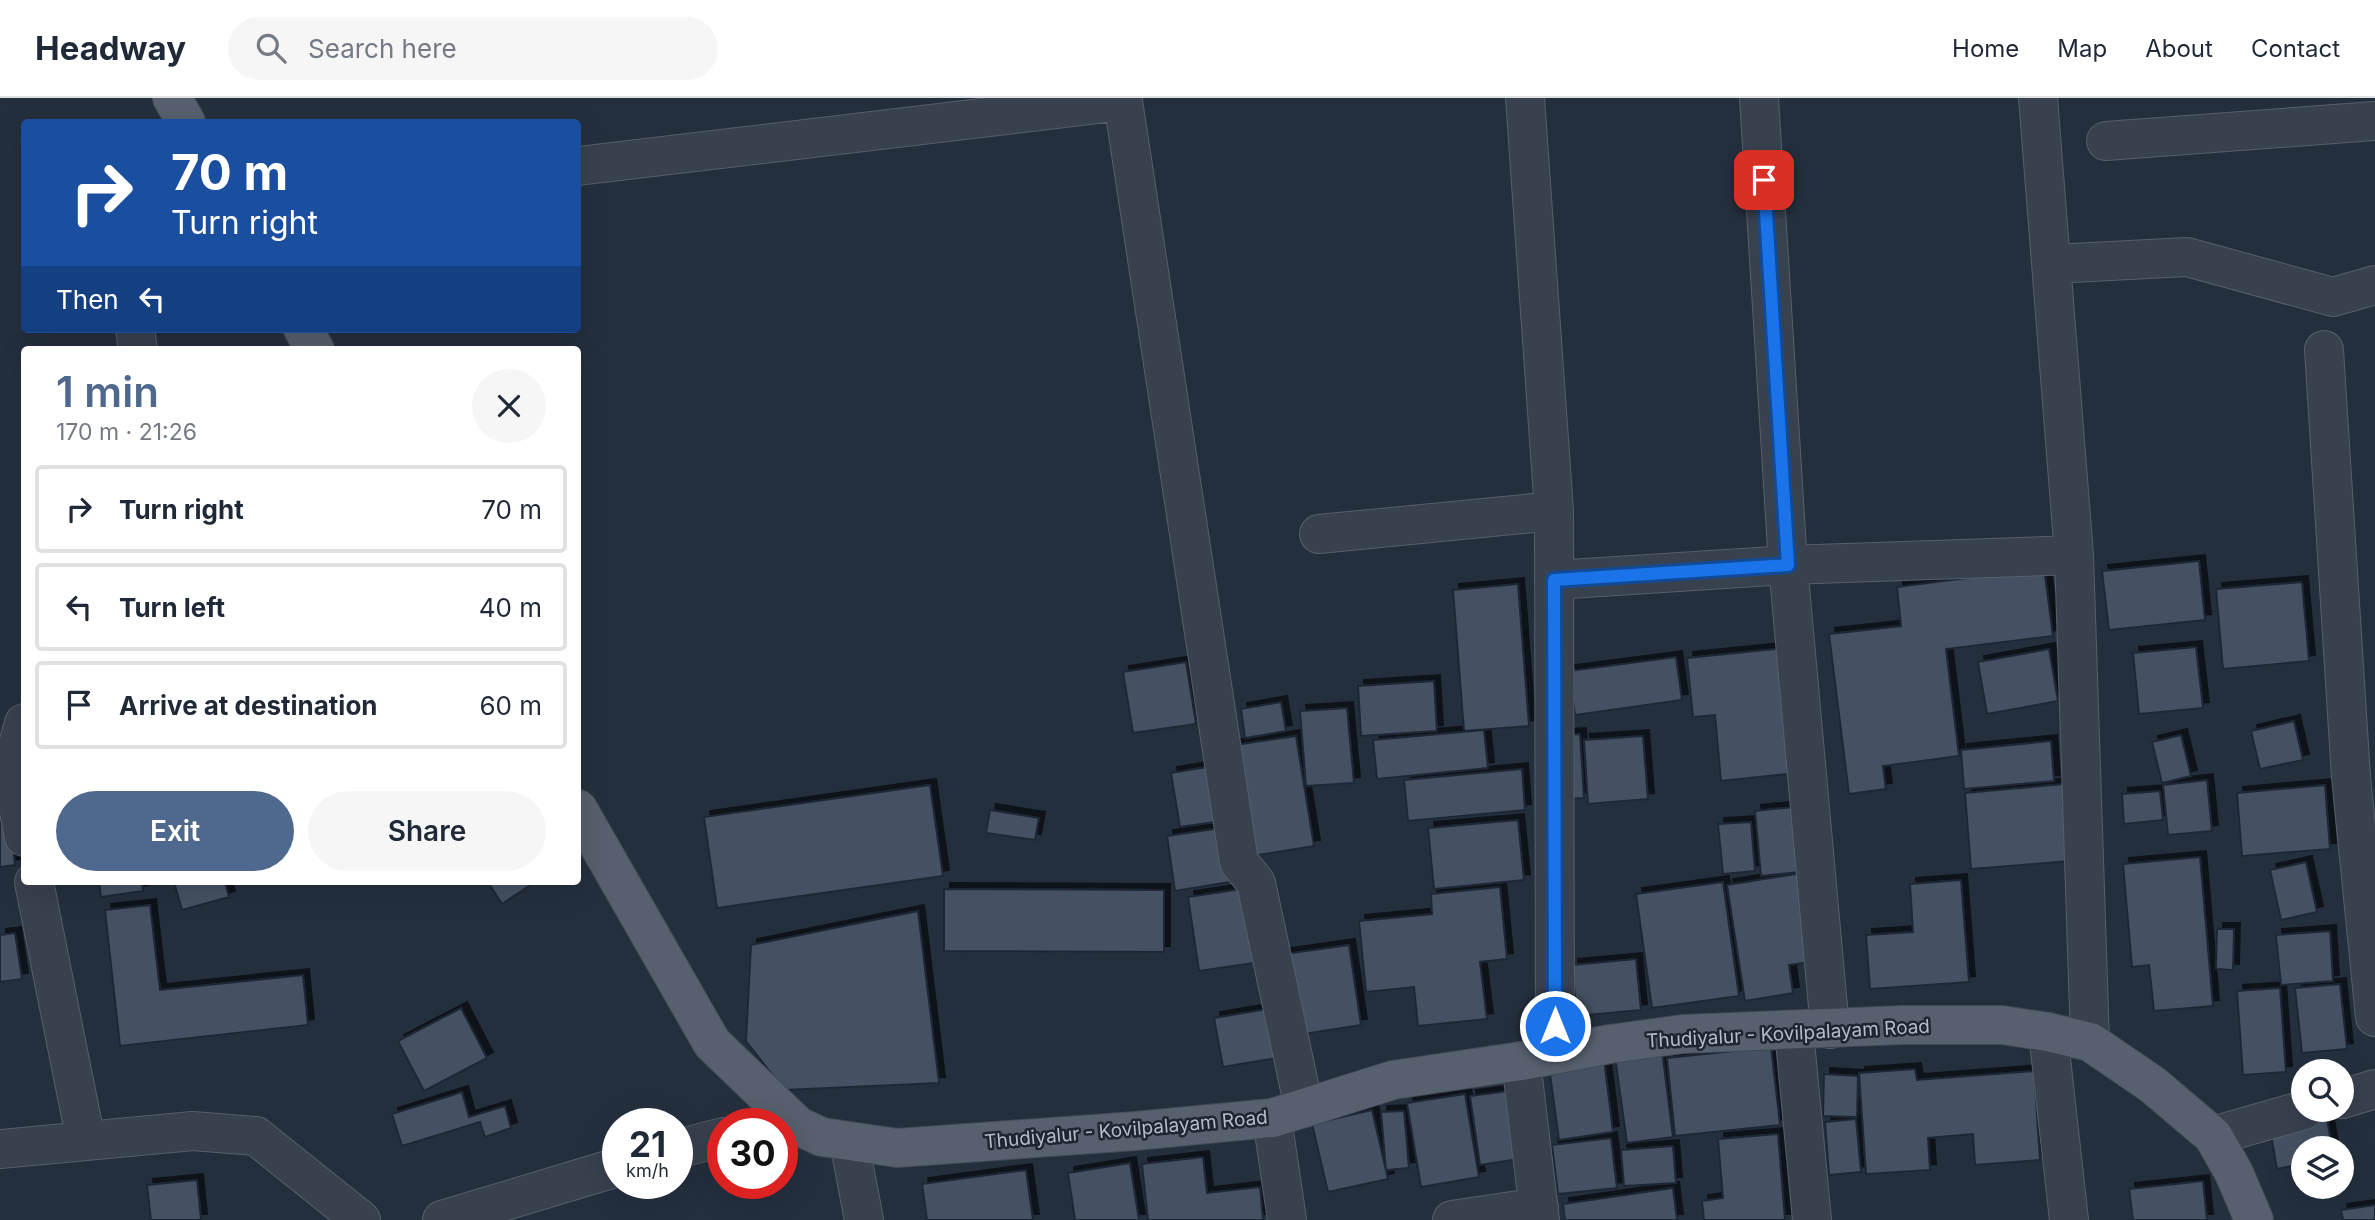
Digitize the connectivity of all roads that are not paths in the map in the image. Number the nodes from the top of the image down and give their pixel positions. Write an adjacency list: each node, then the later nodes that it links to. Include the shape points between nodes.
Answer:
1 (172, 98): 6 (main road)
2 (1525, 98): 13 (street)
3 (1759, 98): 16 (street)
4 (2038, 98): 10 (street)
5 (2270, 113): 7 (street); 8 (street)
6 (184, 119)
7 (2375, 121)
8 (2106, 141)
9 (581, 166): 31 (street, via 1123,101 1240,862 1256,883)
10 (2052, 264): 11 (street, via 2187,257 2333,297); 15 (street)
11 (2375, 285)
12 (2324, 350): 19 (street)
13 (1554, 511): 14 (street); 17 (street)
14 (1319, 534)
15 (2074, 555): 16 (street); 26 (street)
16 (1788, 565): 17 (street); 24 (street)
17 (1554, 580): 27 (street)
18 (21, 734): 21 (street, via 11,771)
19 (2363, 777): 23 (street)
20 (581, 814): 30 (main road, Thudiyalur - Kovilpalayam Road, via 712,1043)
21 (21, 822)
22 (35, 885): 35 (street)
23 (2375, 1017)
24 (1812, 1030): 25 (main road, Thudiyalur - Kovilpalayam Road, via 1990,1025); 27 (main road, Thudiyalur - Kovilpalayam Road, via 1683,1034); 45 (street)
25 (2048, 1031): 26 (main road, Thudiyalur - Kovilpalayam Road); 46 (street)
26 (2090, 1042): 34 (main road, Thudiyalur - Kovilpalayam Road, via 2153,1085)
27 (1538, 1058): 31 (main road, Thudiyalur - Kovilpalayam Road, via 1393,1080); 39 (street)
28 (2375, 1089): 29 (street)
29 (2354, 1095)
30 (772, 1108)
31 (1288, 1113): 36 (main road, Thudiyalur - Kovilpalayam Road, via 1135,1131 897,1148); 43 (street)
32 (2291, 1114): 34 (street)
33 (798, 1130): 36 (main road, Thudiyalur - Kovilpalayam Road)
34 (2213, 1136): 47 (main road, Thudiyalur - Kovilpalayam Road)
35 (86, 1141): 37 (street); 40 (street, via 193,1131 256,1136)
36 (849, 1141): 42 (street)
37 (0, 1149)
38 (602, 1172): 41 (street)
39 (1540, 1213): 44 (street)
40 (361, 1220)
41 (442, 1220)
42 (864, 1220)
43 (1287, 1220)
44 (1452, 1220)
45 (1812, 1220)
46 (2069, 1220)
47 (2253, 1220)

